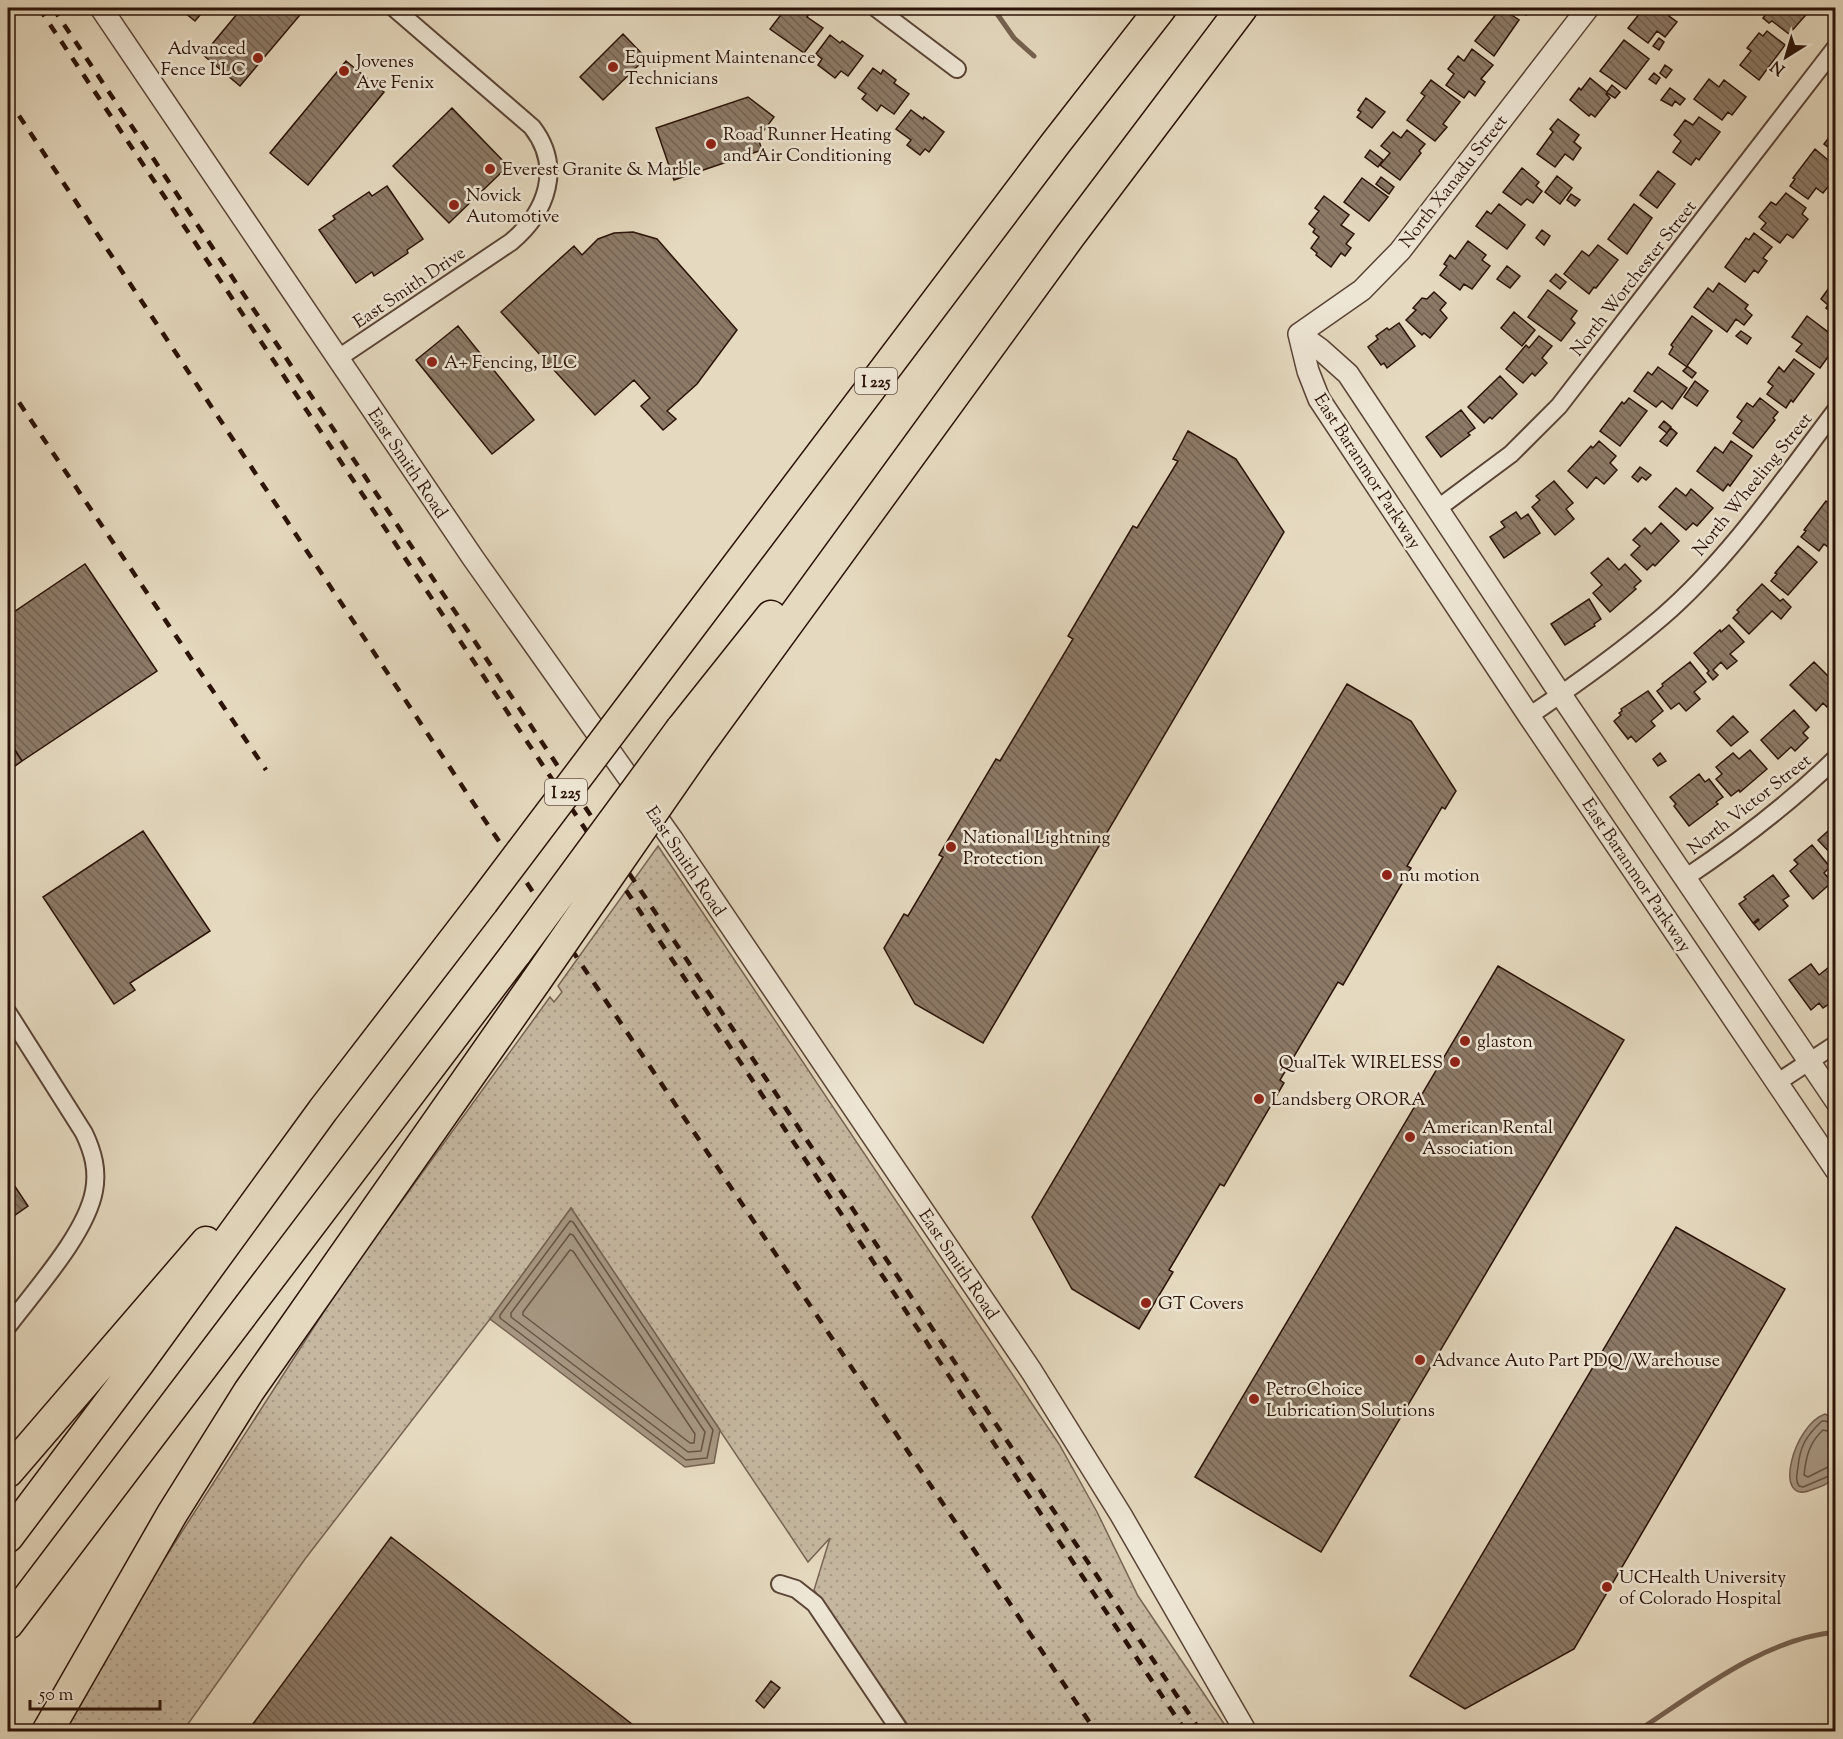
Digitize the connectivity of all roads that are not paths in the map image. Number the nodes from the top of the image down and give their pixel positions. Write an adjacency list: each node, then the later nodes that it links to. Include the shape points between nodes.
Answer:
1 (101, 8): 10 (street, East Smith Road)
2 (394, 8): 10 (street, East Smith Drive, via 532,127 545,149 548,187 530,224 511,242)
3 (876, 8): 8 (street)
4 (1161, 8): 23 (highway, I 225, bridge)
5 (1242, 8): 15 (highway)
6 (1588, 8): 9 (street, North Xanadu Street, via 1400,251 1362,290)
7 (1836, 47): 12 (street, North Worchester Street, via 1559,406 1511,454)
8 (957, 69)
9 (1299, 334): 12 (street, East Baranmor Parkway, via 1348,374); 14 (street, East Baranmor Parkway, via 1319,399)
10 (338, 359): 32 (street, East Smith Road, via 672,839 1032,1372 1121,1515)
11 (1836, 410): 13 (street, North Wheeling Street, via 1751,521 1680,599)
12 (1437, 509): 13 (street, East Baranmor Parkway)
13 (1561, 695): 14 (street, North Wheeling Street); 17 (street, East Baranmor Parkway)
14 (1529, 716): 21 (street, East Baranmor Parkway)
15 (689, 740): 29 (highway, bridge, via 517,952); 30 (highway, bridge, via 536,981 249,1391 172,1514)
16 (1836, 758): 17 (street, North Victor Street, via 1748,834)
17 (1685, 878): 20 (street, East Baranmor Parkway)
18 (8, 1013): 25 (street, via 84,1133 93,1154 96,1179 91,1203 80,1225)
19 (1836, 1044): 20 (street)
20 (1809, 1061): 21 (street); 22 (street, East Baranmor Parkway)
21 (1778, 1082): 24 (street, East Baranmor Parkway)
22 (1836, 1101)
23 (323, 1110): 26 (highway); 27 (highway)
24 (1836, 1170)
25 (8, 1326)
26 (8, 1472)
27 (8, 1538)
28 (780, 1584): 31 (street, via 796,1588 815,1604)
29 (8, 1624)
30 (47, 1731)
31 (902, 1731)
32 (1246, 1731)

